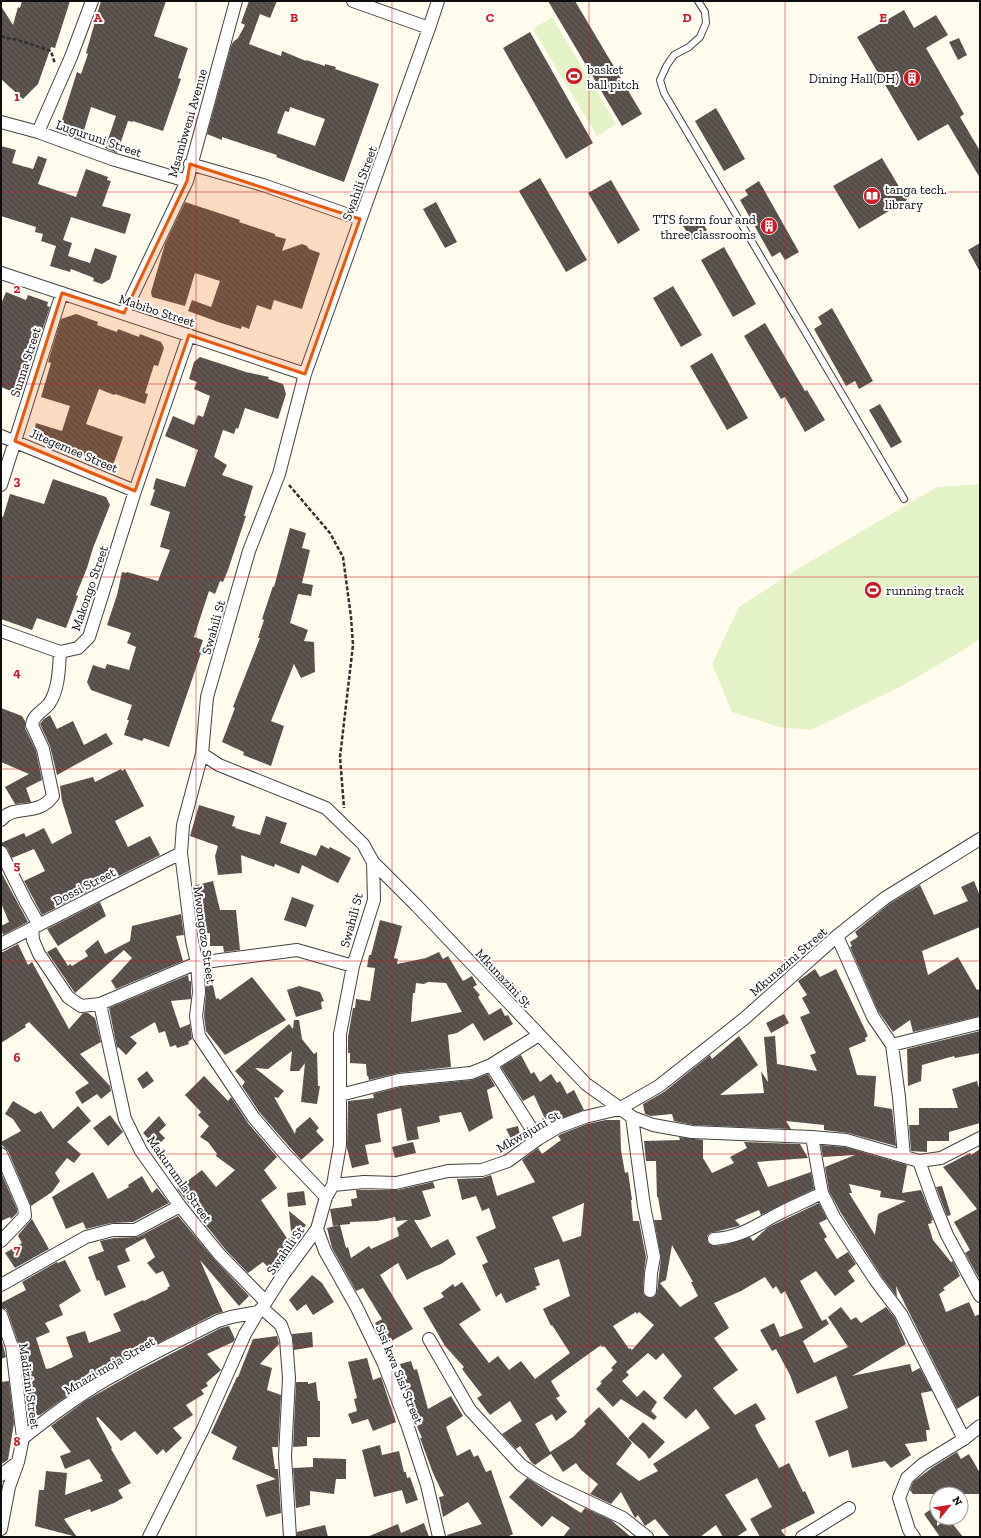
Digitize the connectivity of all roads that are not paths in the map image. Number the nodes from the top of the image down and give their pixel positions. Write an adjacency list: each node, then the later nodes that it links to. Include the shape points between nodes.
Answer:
1 (92, 1): 8 (street)
2 (236, 1): 9 (street, Msambweni Avenue)
3 (353, 1): 6 (street)
4 (438, 1): 6 (street, Swahili Street)
5 (698, 1): 21 (lane, via 705,12 706,23 700,37 674,55 667,65 660,80 664,93)
6 (429, 28): 11 (street, Swahili Street)
7 (1, 122): 8 (street, Luguruni Street)
8 (38, 132): 10 (street, Luguruni Street, via 112,159)
9 (190, 164): 10 (street, Msambweni Avenue); 11 (street, via 263,185)
10 (187, 181): 14 (street, Msambweni Avenue)
11 (360, 219): 16 (street, Swahili Street)
12 (1, 273): 13 (street, Mabibo Street)
13 (62, 293): 14 (street, Mabibo Street); 18 (street, Sunna Street)
14 (124, 314): 15 (street, Mabibo Street)
15 (189, 335): 16 (street, Mabibo Street); 20 (street, Makongo Street)
16 (305, 374): 24 (street, Swahili St, via 279,474 249,551 207,697)
17 (1, 436): 18 (street, Jitegemee Street)
18 (14, 441): 19 (street, Sunna Street); 20 (street, Jitegemee Street)
19 (1, 485)
20 (135, 491): 23 (street, Makongo Street, via 89,637 78,648)
21 (904, 499)
22 (1, 631): 23 (street)
23 (60, 652): 25 (street, via 57,684 49,703 35,717 32,725 44,749 53,796 49,802 37,809 14,812)
24 (202, 754): 28 (street, Mwongozo Street, via 183,825); 29 (street, Swahili St, via 219,765 326,808 362,844)
25 (1, 820)
26 (980, 839): 31 (street, Mkunazini Street, via 885,898)
27 (1, 852): 30 (street)
28 (181, 853): 30 (street, Dossi Street); 33 (street, Mwongozo Street)
29 (373, 862): 34 (street, Swahili St, via 374,900); 37 (street, Mkunazini St)
30 (35, 926): 32 (street, Dossi Street); 35 (street, via 33,940 39,954 68,997 81,1006)
31 (837, 936): 38 (street, via 873,1016); 41 (street, Mkunazini Street, via 745,1018 659,1086)
32 (1, 944)
33 (197, 963): 34 (street, via 297,950); 35 (street); 51 (street, Mwongozo Street, via 199,992 196,1016 199,1036 254,1118)
34 (353, 966): 40 (street, Swahili St, via 340,1034)
35 (100, 1004): 52 (street, Makurumla Street, via 125,1119 141,1151)
36 (980, 1023): 38 (street)
37 (539, 1036): 39 (street); 41 (street, Mkunazini St, via 586,1084)
38 (892, 1045): 47 (street)
39 (491, 1066): 40 (street, via 471,1073 399,1080); 45 (street)
40 (340, 1095): 49 (street, Swahili St, via 340,1145)
41 (619, 1109): 42 (street, Mkunazini St); 45 (street, Mkwajuni St, via 558,1127)
42 (632, 1117): 43 (street, Mkunazini St, via 653,1125 692,1132); 57 (street, via 654,1257)
43 (812, 1137): 47 (street, Mkunazini St, via 846,1140); 50 (street)
44 (980, 1138): 48 (street, via 941,1158)
45 (538, 1139): 49 (street, Mkwajuni St, via 508,1161 482,1170 448,1171 396,1183 364,1182)
46 (1, 1154): 55 (street, via 24,1207 25,1216)
47 (904, 1157): 48 (street, Mkunazini St)
48 (919, 1161): 58 (street, via 947,1235)
49 (333, 1185): 51 (street, Swahili St)
50 (822, 1193): 54 (street, via 780,1212 746,1233); 64 (street, via 834,1217 901,1314)
51 (326, 1197): 53 (street, Swahili St)
52 (180, 1206): 56 (street, via 135,1230 113,1230 86,1237); 59 (street, Makurumla Street)
53 (317, 1229): 59 (street, Swahili St); 71 (street, Sisi kwa Sisi Street, via 325,1251 356,1306 384,1364 427,1485)
54 (714, 1240)
55 (1, 1241)
56 (1, 1285)
57 (650, 1291)
58 (980, 1296)
59 (262, 1307): 63 (street, Mnazi moja Street, via 218,1321 118,1372 48,1418); 69 (street, Swahili St, via 245,1334 203,1429); 70 (street, Makurumla Street, via 281,1325 286,1339 288,1378 285,1456)
60 (1, 1315): 63 (street, Madizini Street, via 12,1347)
61 (429, 1340): 72 (street, via 470,1410 522,1465 551,1484 623,1518)
62 (980, 1426): 64 (street)
63 (23, 1438): 65 (street)
64 (964, 1440): 74 (street, via 923,1464 907,1478 899,1498 909,1530)
65 (18, 1462): 66 (street); 68 (street, via 9,1487)
66 (1, 1475)
67 (849, 1508): 73 (street)
68 (1, 1529)
69 (149, 1537)
70 (290, 1537)
71 (439, 1537)
72 (647, 1537)
73 (802, 1537)
74 (914, 1537)

